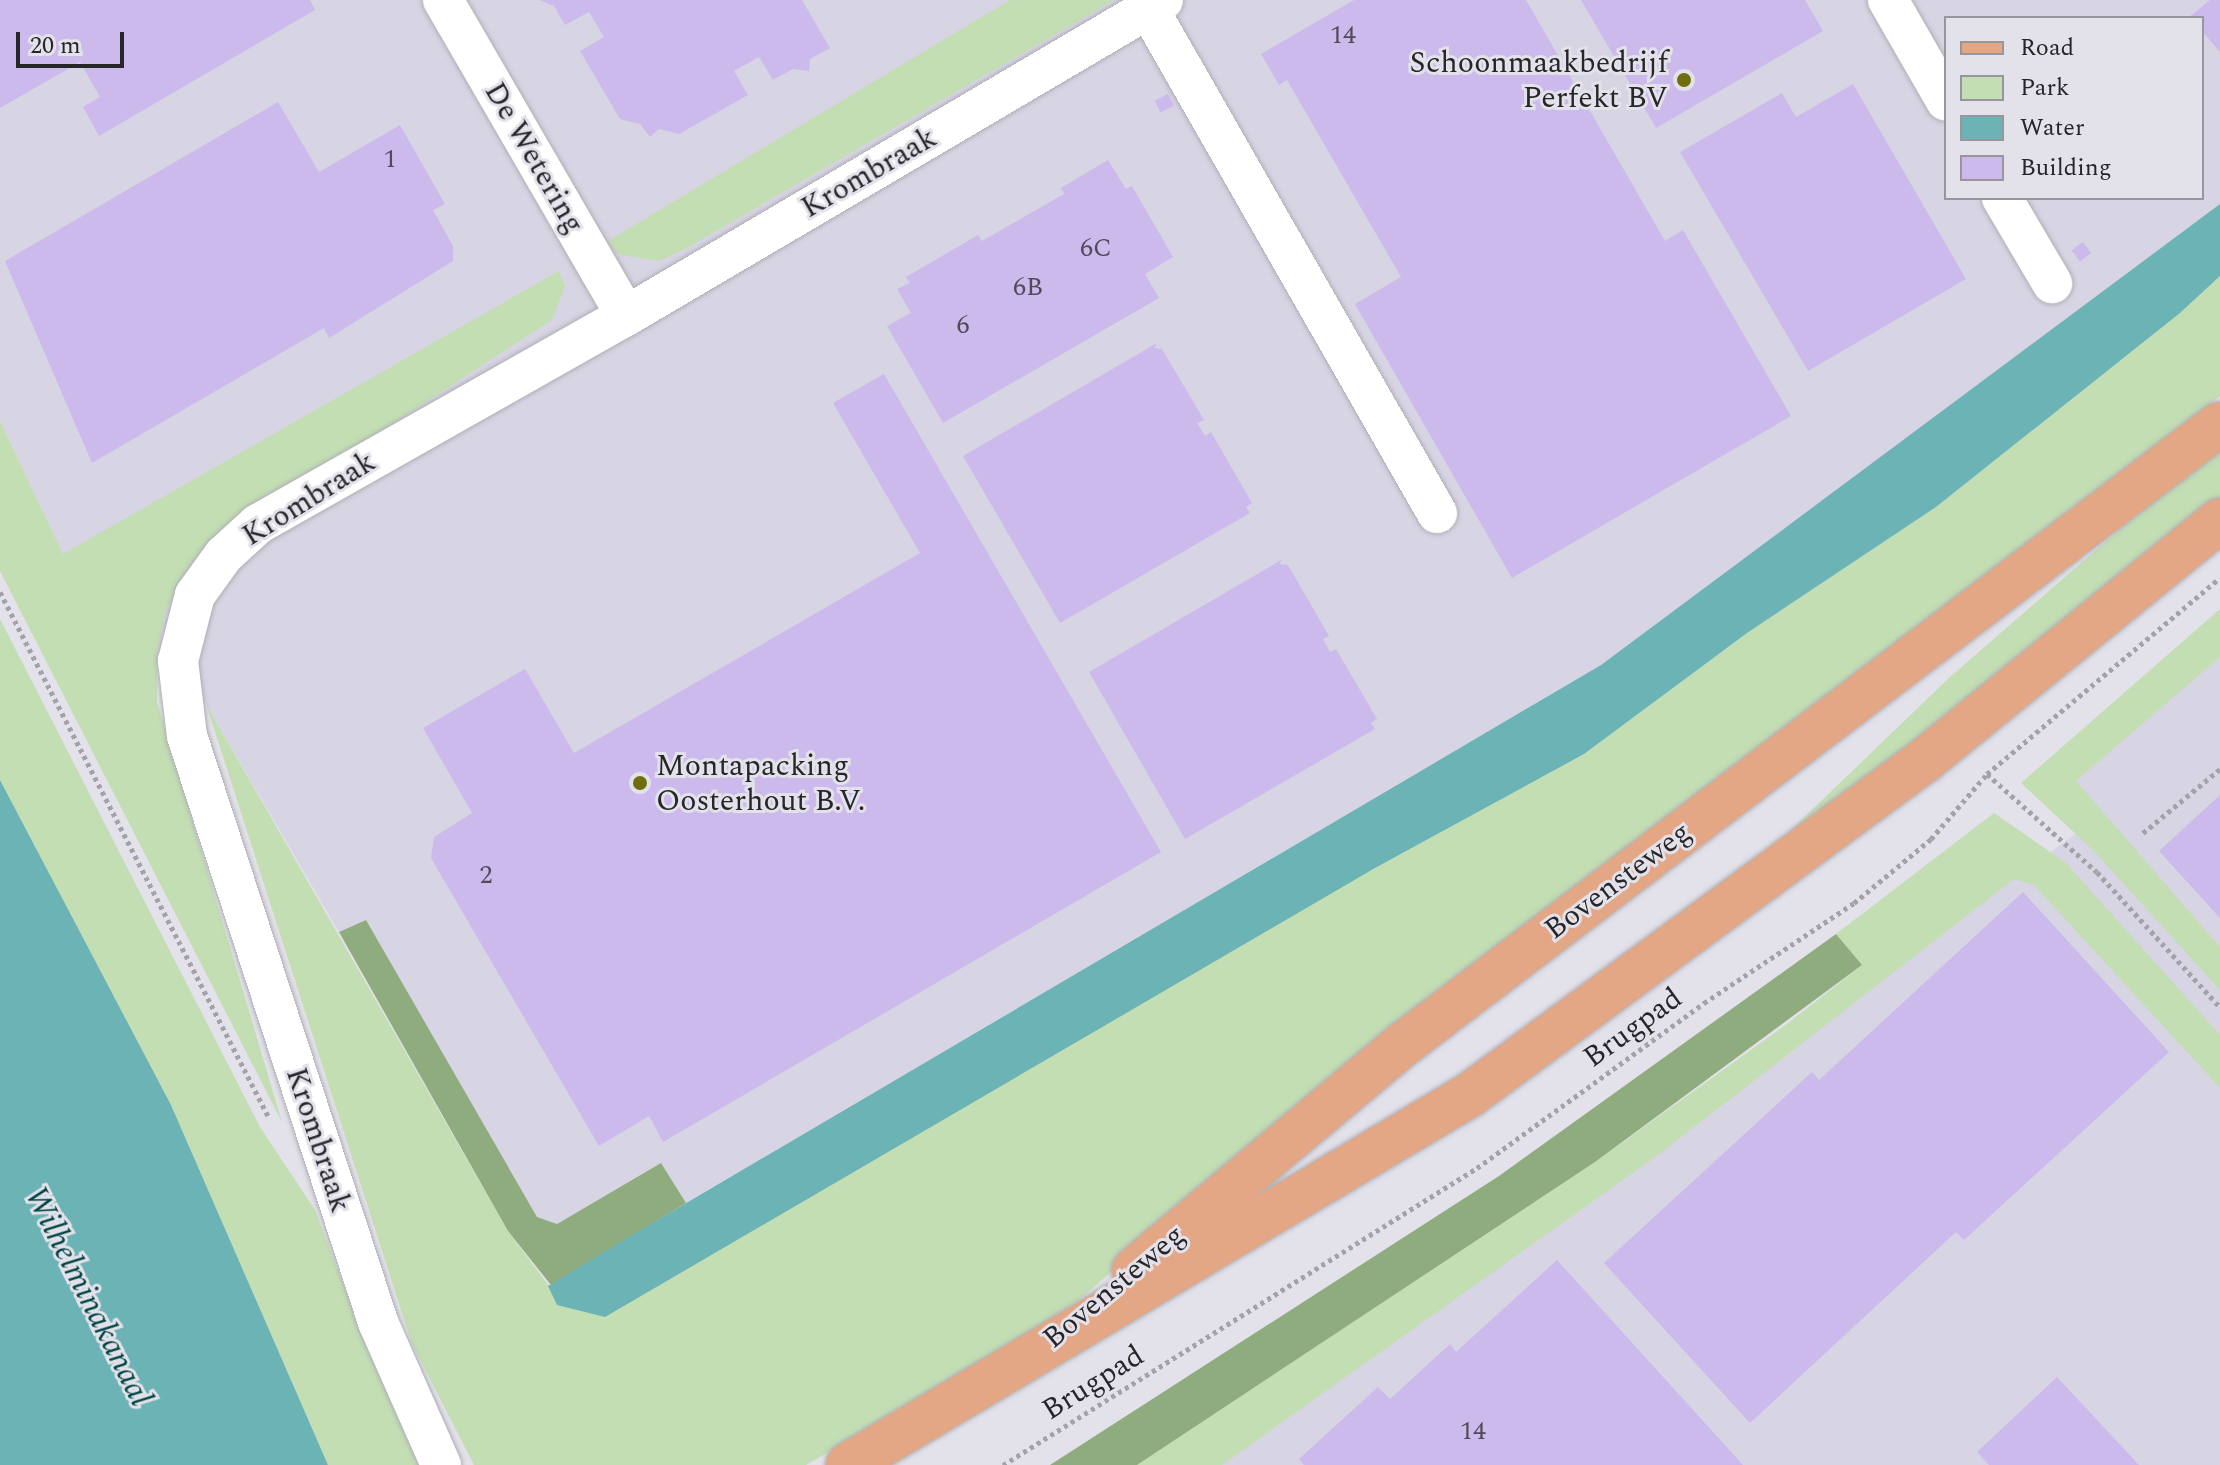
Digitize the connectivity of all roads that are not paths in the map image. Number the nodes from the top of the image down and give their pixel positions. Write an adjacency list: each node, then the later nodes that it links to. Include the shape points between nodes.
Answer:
1 (443, 0): 7 (street, De Wetering)
2 (1888, 0): 4 (street)
3 (1156, 4): 7 (street, Krombraak); 9 (street, Krombraak)
4 (1944, 98)
5 (2003, 200): 6 (street)
6 (2052, 283)
7 (626, 316): 12 (street, Krombraak, via 258,524 224,555 195,595 178,661 187,736 209,813 378,1322)
8 (2220, 424): 11 (main road, Bovensteweg, via 1405,1043)
9 (1437, 513)
10 (2220, 520): 11 (main road, Bovensteweg, via 1925,760 1471,1094)
11 (1031, 1357): 13 (main road, Bovensteweg)
12 (441, 1465)
13 (848, 1465)

